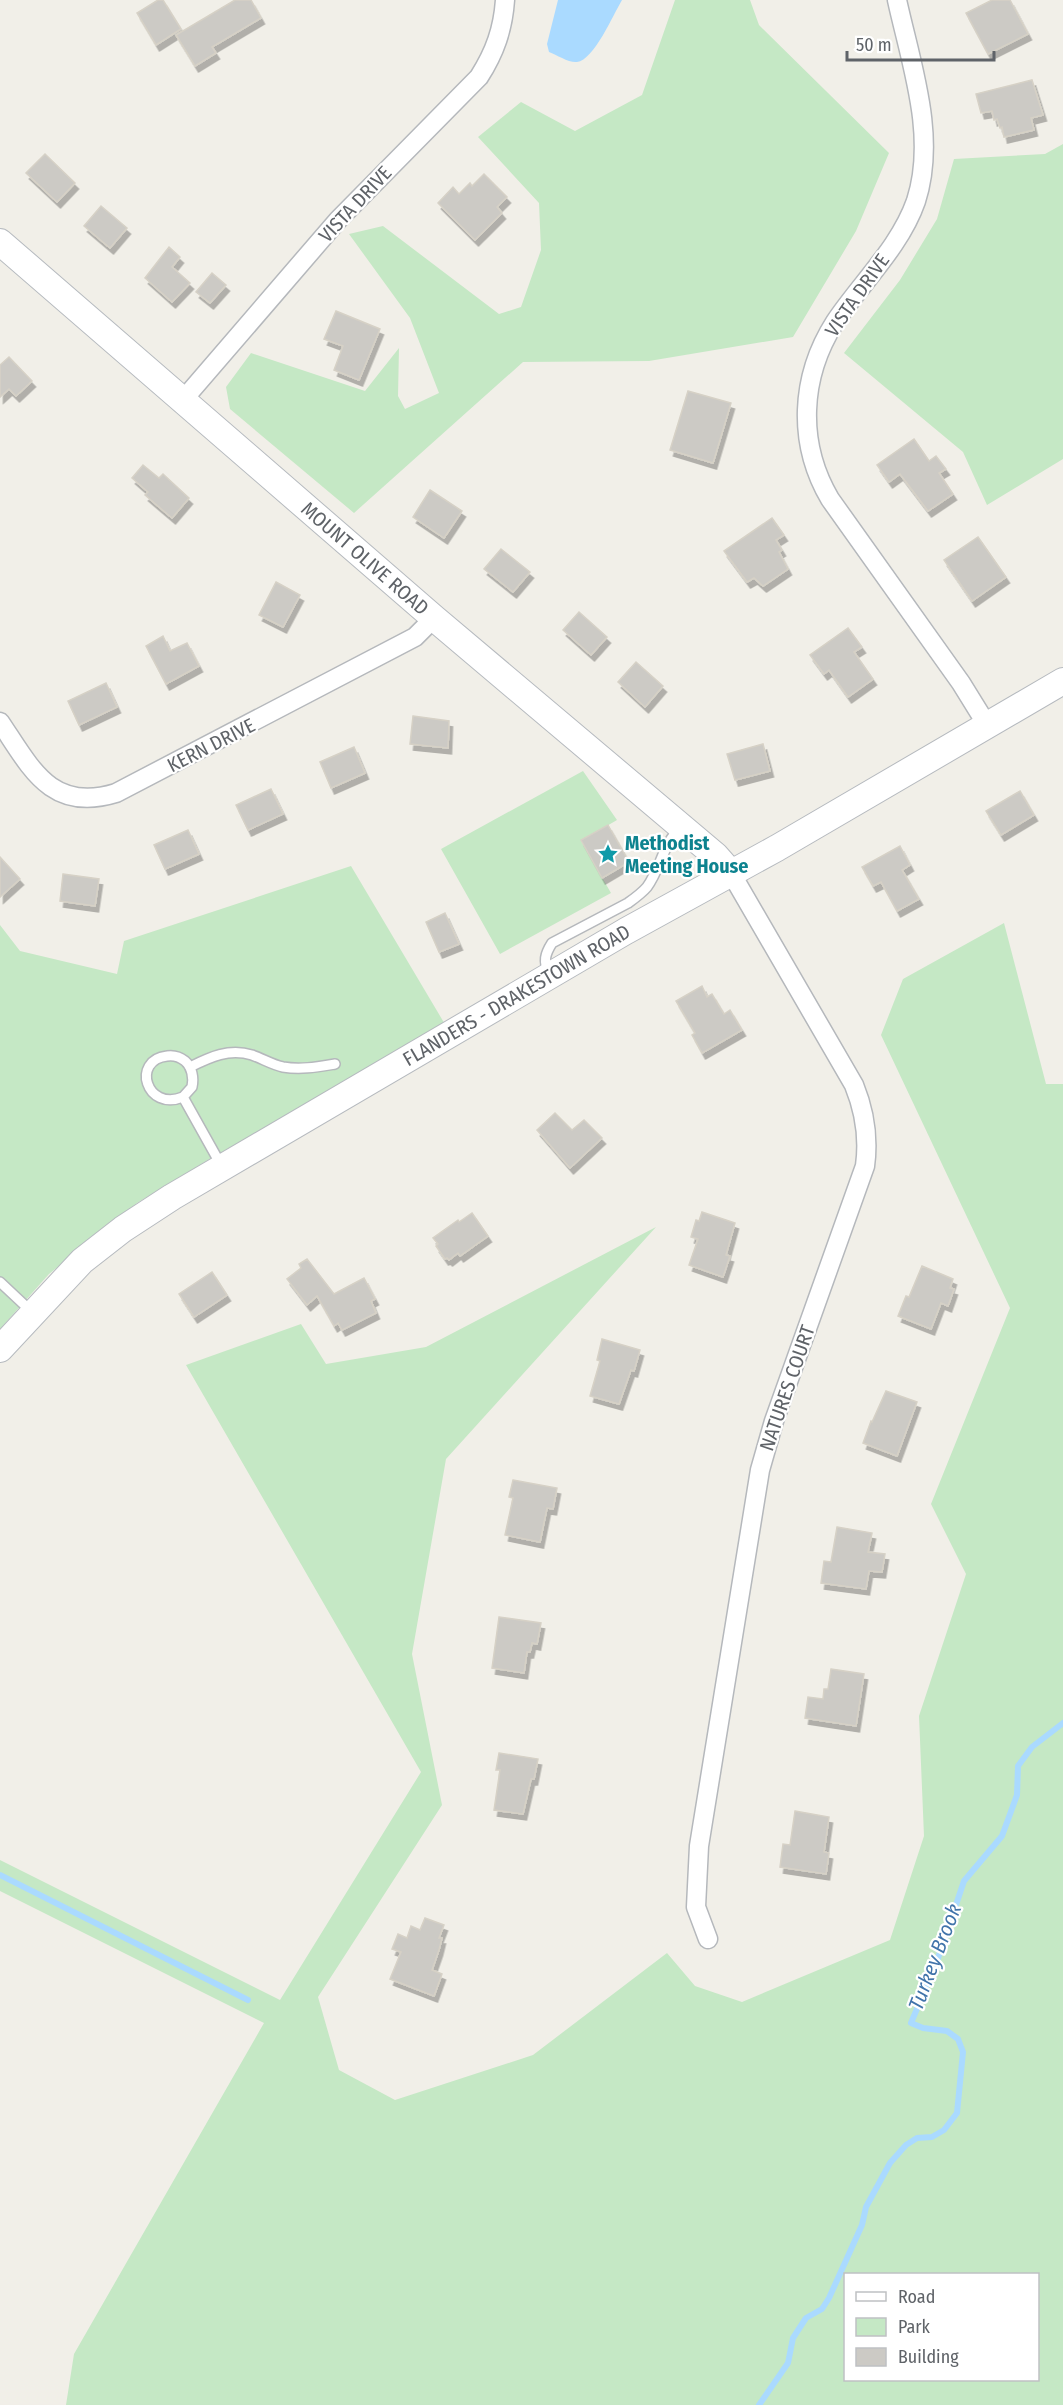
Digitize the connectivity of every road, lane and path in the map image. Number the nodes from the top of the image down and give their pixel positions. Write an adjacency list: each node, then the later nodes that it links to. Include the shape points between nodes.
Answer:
1 (505, 0): 4 (street, VISTA DRIVE, via 499,38 479,77 338,220)
2 (897, 0): 8 (street, VISTA DRIVE, via 923,123 923,166 916,202 882,261 835,323 824,345 811,380 806,427 814,468 830,499)
3 (0, 242): 4 (street, MOUNT OLIVE ROAD)
4 (183, 400): 5 (street, MOUNT OLIVE ROAD)
5 (434, 618): 7 (street, KERN DRIVE, via 415,637 100,798 73,798 52,788 33,771); 9 (street, MOUNT OLIVE ROAD)
6 (1063, 681): 8 (street, FLANDERS - DRAKESTOWN ROAD)
7 (0, 722)
8 (987, 725): 10 (street, FLANDERS - DRAKESTOWN ROAD)
9 (681, 827): 10 (street, MOUNT OLIVE ROAD); 11 (lane, via 673,835 648,886 638,896 552,943 545,954)
10 (731, 873): 11 (street, FLANDERS - DRAKESTOWN ROAD); 19 (street, NATURES COURT, via 854,1085 863,1107 867,1150 865,1166 760,1470 699,1846 696,1907)
11 (550, 976): 15 (street, FLANDERS - DRAKESTOWN ROAD)
12 (335, 1064): 13 (lane, via 290,1068 232,1052)
13 (190, 1067): 14 (lane, via 192,1087); 14 (lane, via 176,1056 163,1056 152,1062 146,1075 157,1096 171,1101)
14 (183, 1098): 15 (lane)
15 (222, 1167): 17 (street, FLANDERS - DRAKESTOWN ROAD, via 123,1229 82,1261)
16 (0, 1282): 17 (lane)
17 (33, 1313): 18 (street, FLANDERS - DRAKESTOWN ROAD)
18 (0, 1349)
19 (708, 1939)

